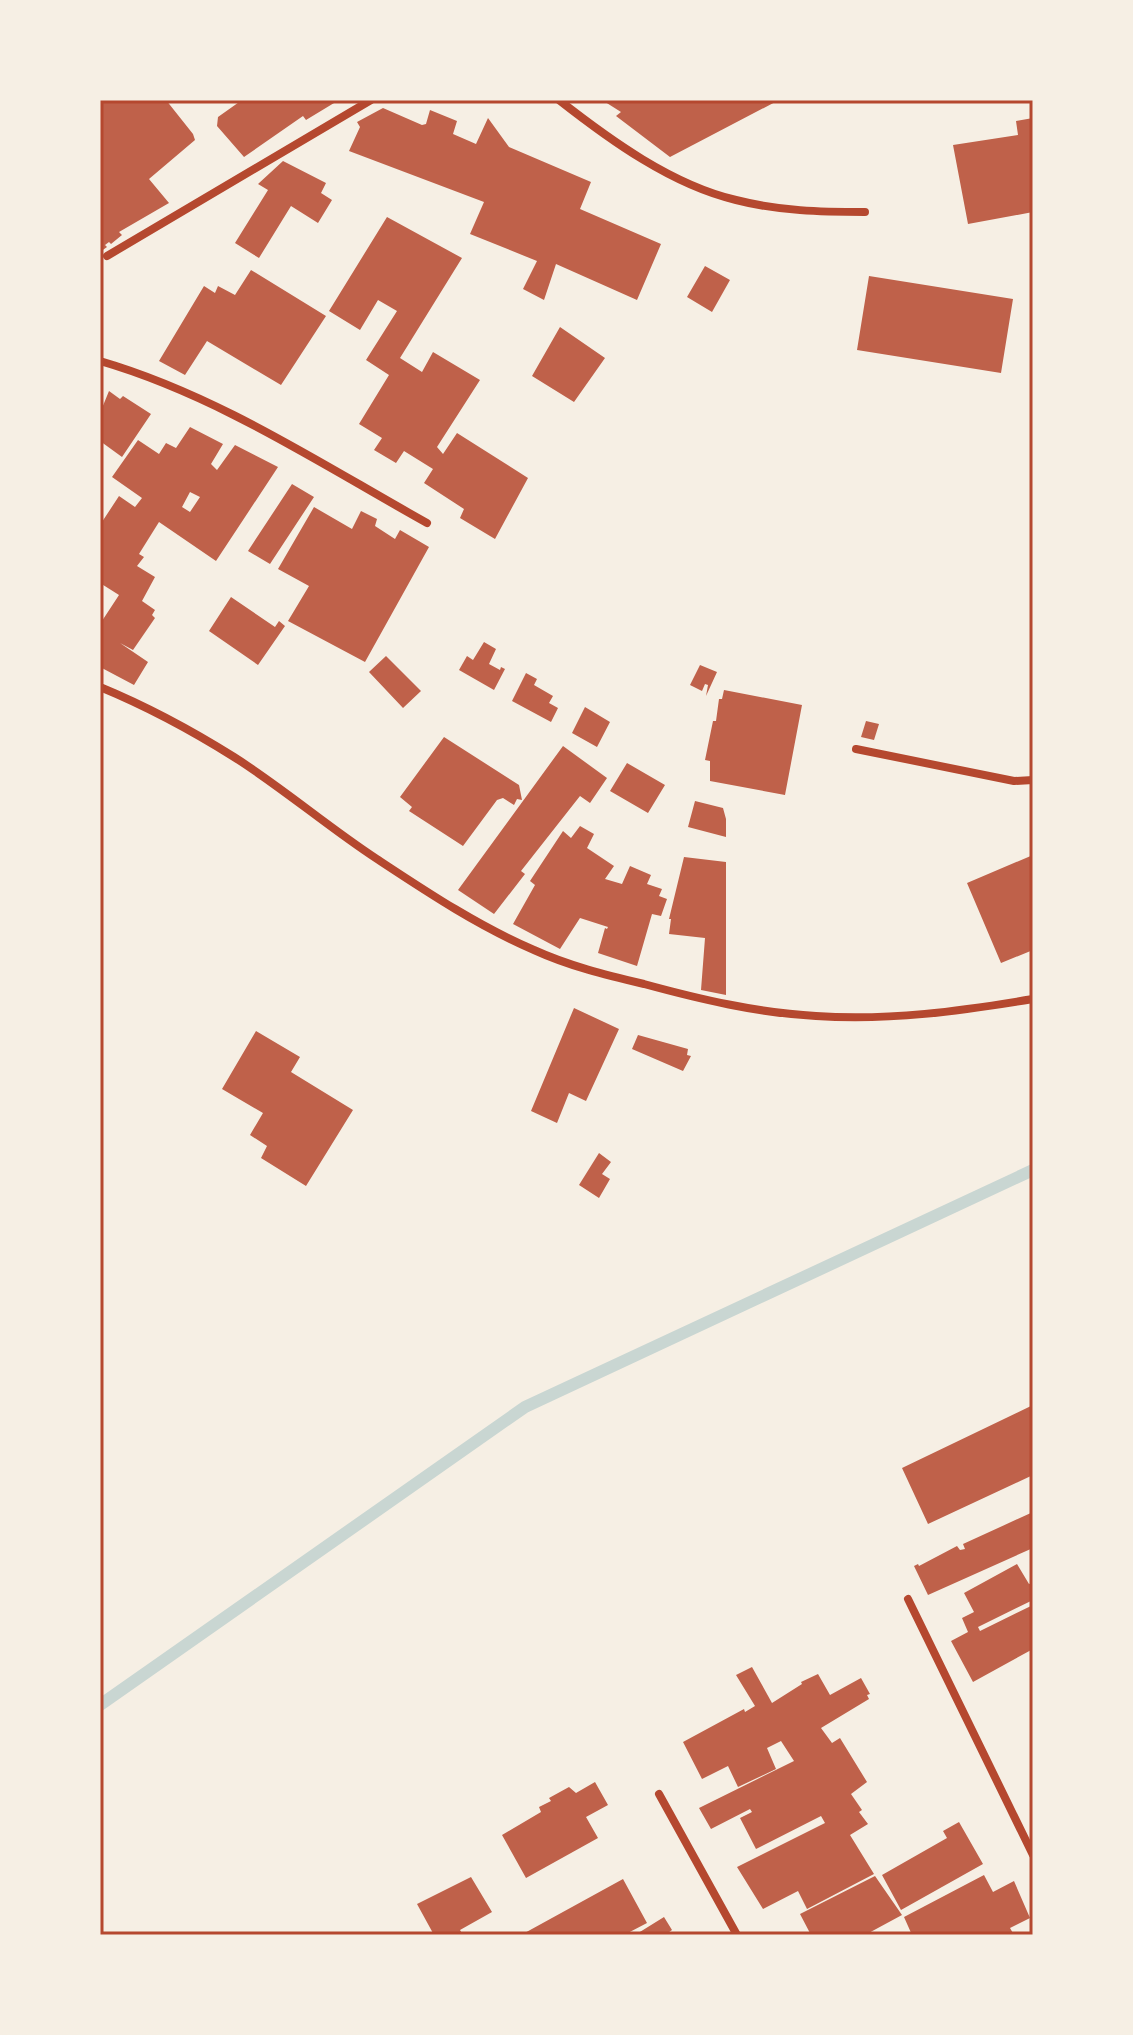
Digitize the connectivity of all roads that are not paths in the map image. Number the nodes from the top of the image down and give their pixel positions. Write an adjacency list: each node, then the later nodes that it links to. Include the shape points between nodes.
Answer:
1 (371, 100): 4 (street)
2 (559, 100): 3 (street, via 671,176 733,200 800,211)
3 (865, 212)
4 (107, 256)
5 (100, 361): 6 (street, via 201,398)
6 (427, 523)
7 (100, 687): 10 (street, via 236,758 457,910 576,967 688,995 814,1016 954,1012)
8 (856, 749): 9 (street, via 1014,781)
9 (1033, 780)
10 (1033, 999)
11 (908, 1599): 13 (street)
12 (659, 1794): 14 (street)
13 (1033, 1855)
14 (737, 1935)

